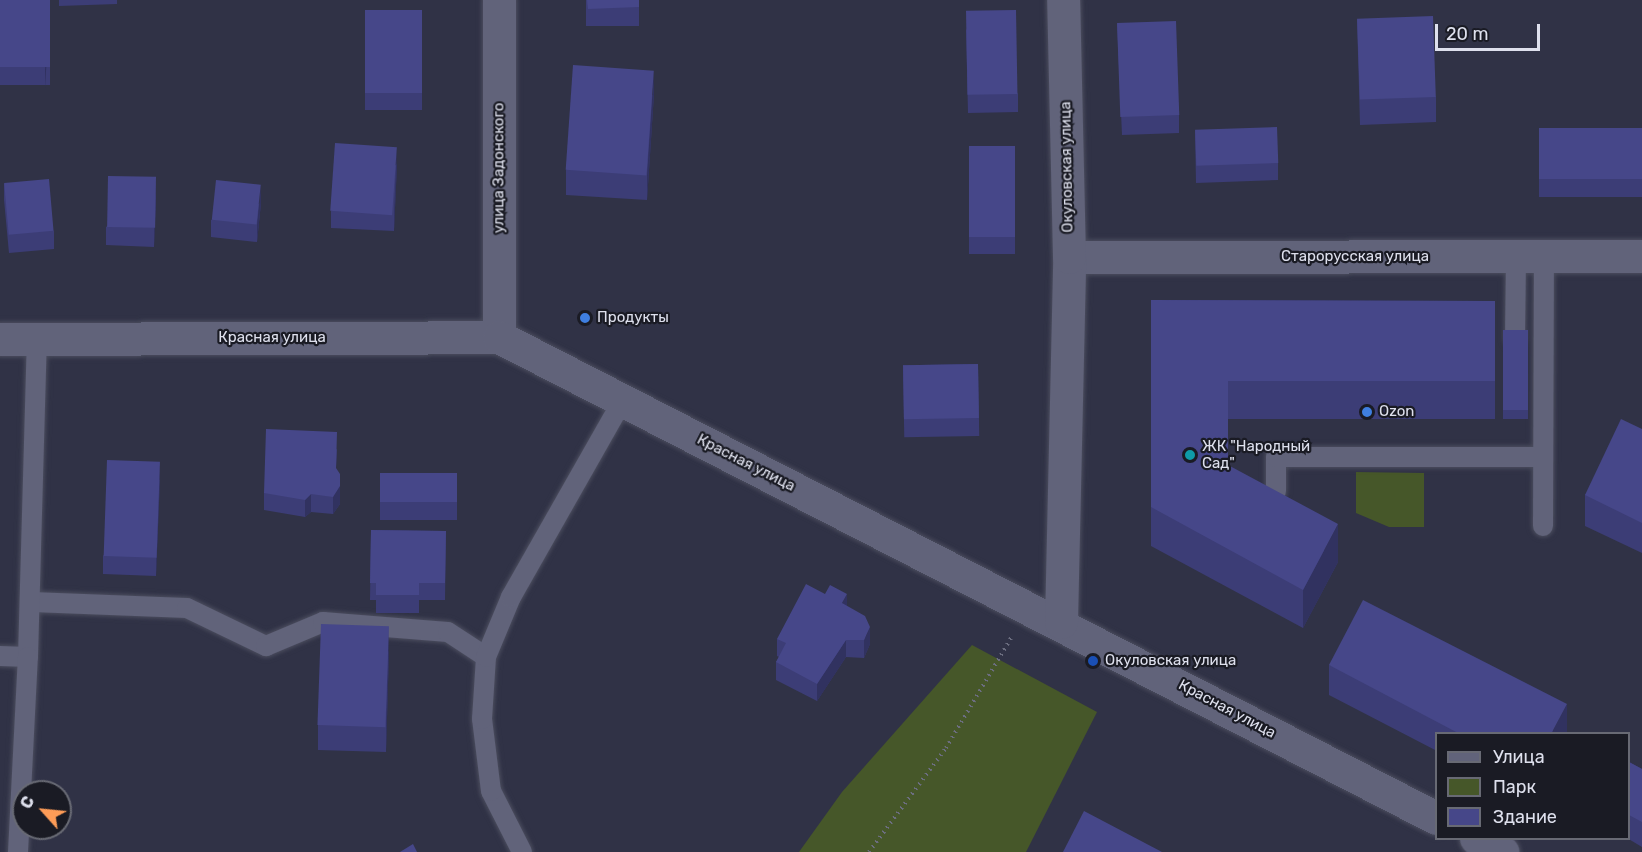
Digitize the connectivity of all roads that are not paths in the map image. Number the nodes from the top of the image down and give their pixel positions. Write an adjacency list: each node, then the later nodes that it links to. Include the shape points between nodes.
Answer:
1 (499, 0): 6 (street, улица Задонского)
2 (1063, 0): 5 (street, Окуловская улица)
3 (1530, 256): 4 (street, Старорусская улица); 5 (street, Старорусская улица); 9 (lane); 11 (lane)
4 (1642, 256)
5 (1069, 257): 15 (street, Окуловская улица)
6 (498, 337): 8 (street, Красная улица); 10 (street, Красная улица)
7 (0, 339): 8 (street, Красная улица)
8 (37, 339): 14 (lane)
9 (1515, 339)
10 (622, 400): 15 (street, Красная улица); 18 (lane, via 511,597)
11 (1544, 457): 12 (lane, via 1276,457); 13 (lane)
12 (1276, 491)
13 (1543, 526)
14 (32, 602): 17 (lane); 18 (lane, via 187,608 266,645 323,622 448,632)
15 (1061, 622): 19 (street, Красная улица)
16 (0, 656): 17 (lane)
17 (28, 657): 21 (lane)
18 (486, 657): 22 (lane, via 482,719 490,791)
19 (1435, 817)
20 (1480, 840): 23 (street)
21 (18, 852)
22 (522, 852)
23 (1502, 852)

